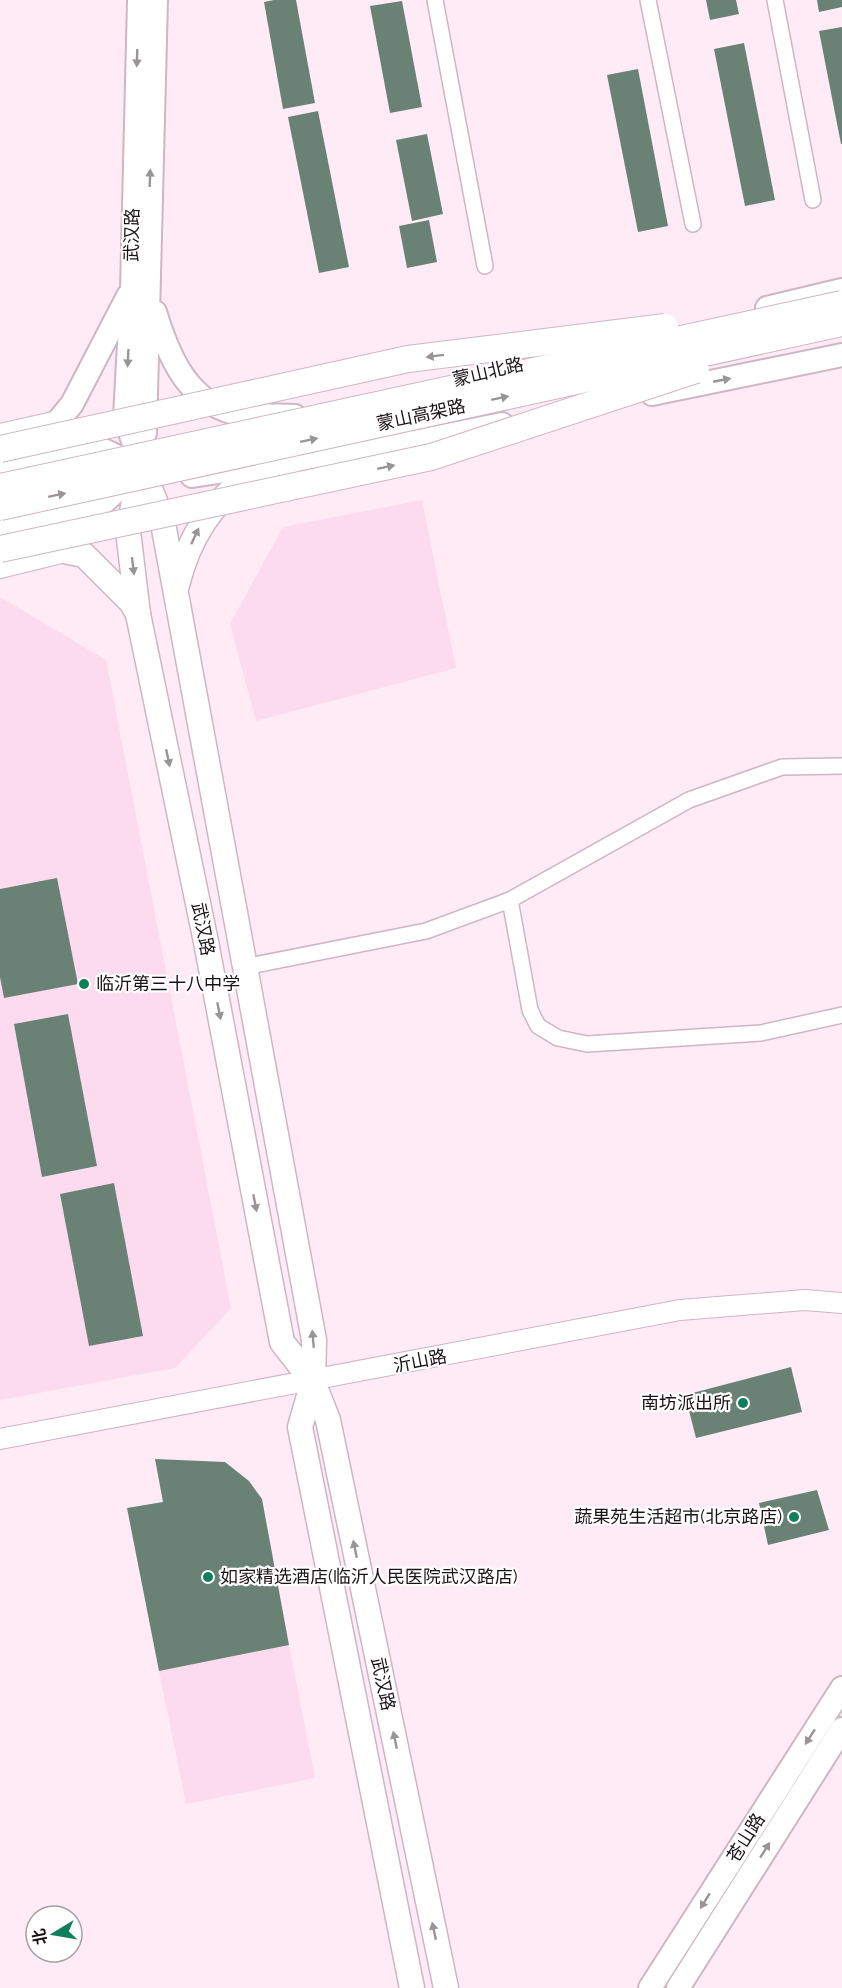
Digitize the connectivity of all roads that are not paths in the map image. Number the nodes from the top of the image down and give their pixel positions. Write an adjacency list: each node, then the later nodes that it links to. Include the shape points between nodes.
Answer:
1 (139, 0): 9 (main road, 武汉路, one-way to 9)
2 (156, 0): 9 (main road, 武汉路, one-way to 2)
3 (435, 0): 8 (street)
4 (648, 0): 7 (street)
5 (775, 0): 6 (street)
6 (813, 200)
7 (693, 224)
8 (485, 266)
9 (140, 288): 12 (main road, via 165,345 193,392 226,411); 13 (main road, via 72,405); 17 (main road, 武汉路, via 125,416)
10 (836, 310): 12 (main road, 蒙山北路); 15 (highway, one-way to 15, bridge, via 408,359); 18 (highway, 蒙山高架路, bridge); 19 (highway, 蒙山高架路, one-way to 10, bridge); 22 (highway, one-way to 10, bridge, via 431,457)
11 (842, 355): 16 (main road, one-way to 11, via 423,440)
12 (295, 416): 17 (main road, 蒙山北路, via 181,441)
13 (58, 421): 14 (street); 15 (main road)
14 (0, 434)
15 (2, 458): 17 (main road, via 94,446)
16 (294, 460): 17 (main road, via 186,477); 25 (main road, one-way to 16, via 182,564 202,521 230,492 255,475)
17 (141, 467): 20 (main road, 蒙山北路, via 100,506); 25 (main road, 武汉路, via 162,518); 26 (main road, 武汉路, one-way to 26, via 128,531)
18 (0, 487)
19 (0, 507)
20 (0, 532)
21 (0, 539): 23 (main road)
22 (0, 549)
23 (70, 551): 24 (street); 26 (main road, via 84,555 132,603)
24 (0, 568)
25 (175, 591): 29 (main road, 武汉路)
26 (138, 614): 32 (main road, 武汉路, one-way to 32, via 206,942 282,1342)
27 (842, 766): 28 (street, via 782,767 689,800)
28 (510, 900): 29 (street, via 426,931); 30 (street, via 530,1010 538,1026 558,1038 587,1044 761,1033)
29 (244, 967): 32 (main road, 武汉路, one-way to 29, via 314,1340)
30 (842, 1015)
31 (842, 1303): 32 (street, 沂山路, via 805,1300 680,1310)
32 (313, 1382): 33 (street, 沂山路); 36 (main road, 武汉路, via 300,1427); 37 (main road, 武汉路, one-way to 32, via 328,1420)
33 (0, 1439)
34 (842, 1688): 38 (main road, 苍山路, one-way to 38)
35 (842, 1729): 39 (main road, 苍山路, one-way to 35)
36 (412, 1988)
37 (446, 1988)
38 (650, 1988)
39 (678, 1988)

